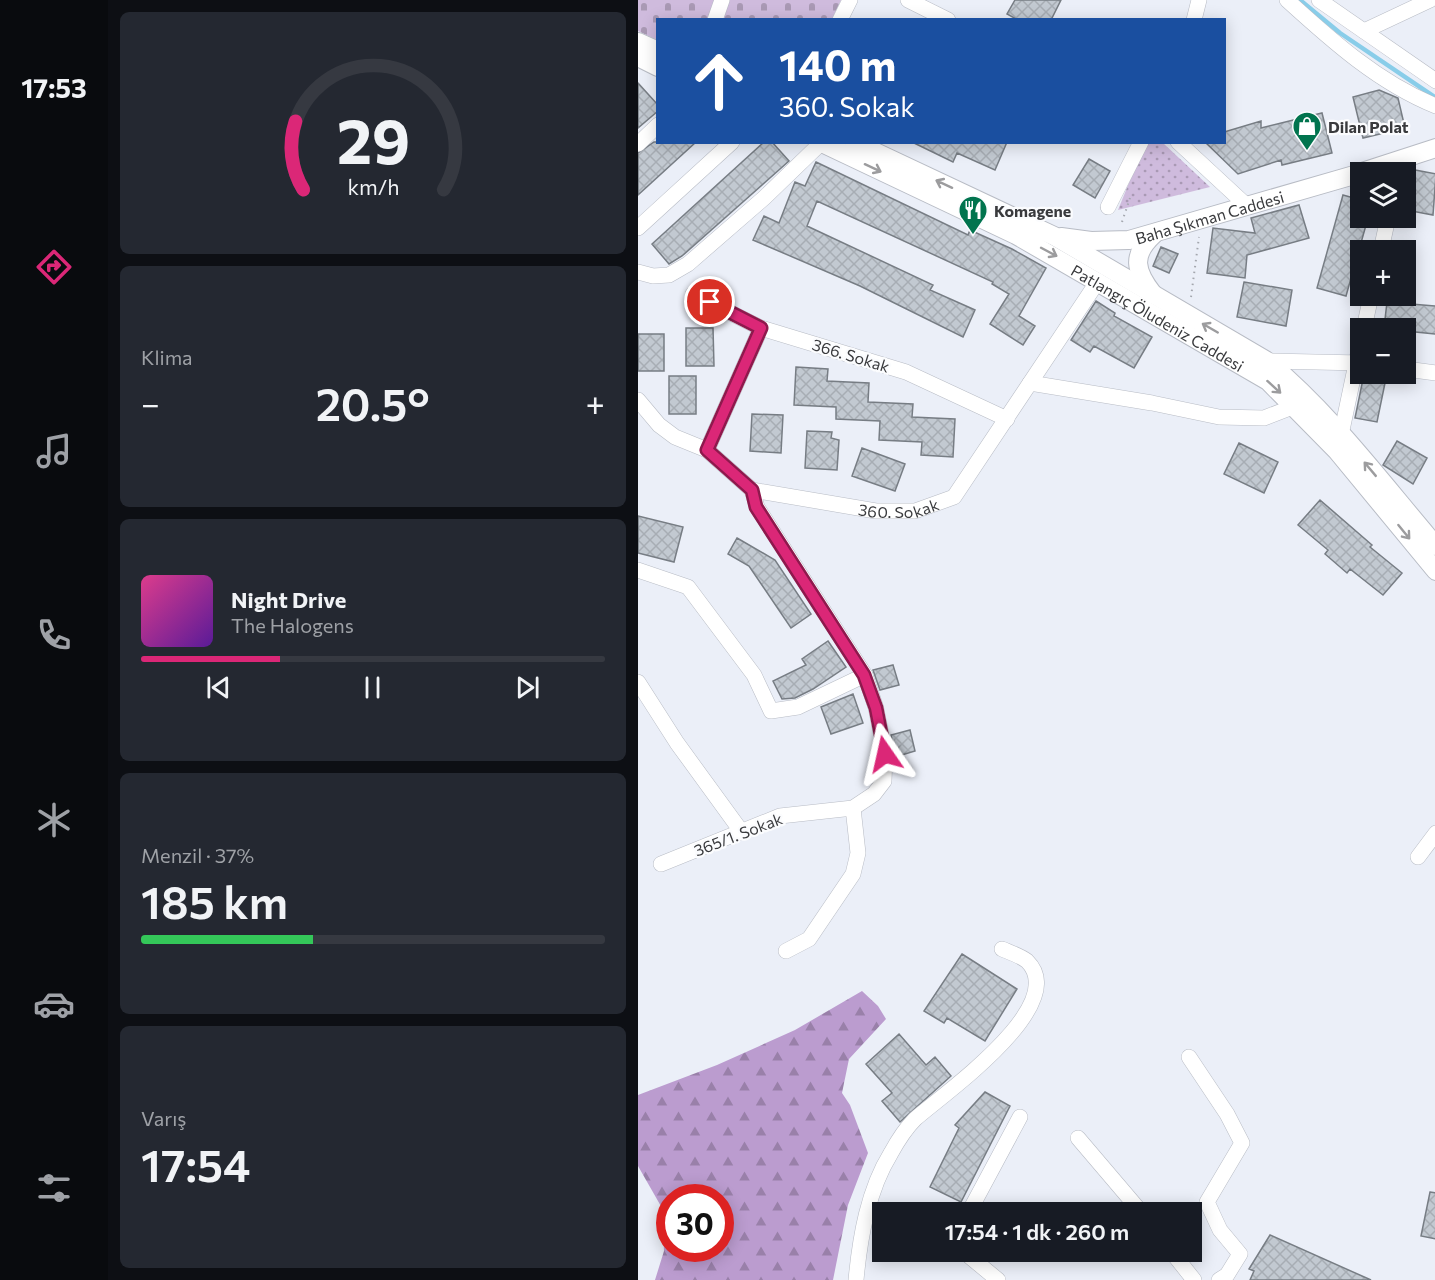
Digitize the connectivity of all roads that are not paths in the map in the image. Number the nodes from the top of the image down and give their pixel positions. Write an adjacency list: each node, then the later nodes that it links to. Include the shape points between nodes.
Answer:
1 (722, 0): 9 (street)
2 (850, 0): 10 (street)
3 (908, 0): 11 (street)
4 (1215, 0): 8 (street)
5 (1287, 0): 18 (street, via 1342,50 1412,97)
6 (1319, 0): 12 (street)
7 (1430, 0): 12 (street)
8 (1198, 8)
9 (719, 18)
10 (841, 18)
11 (944, 18)
12 (1364, 31): 17 (street)
13 (638, 42): 14 (main road)
14 (656, 50)
15 (638, 57): 16 (main road)
16 (656, 66)
17 (1436, 81)
18 (1436, 106)
19 (656, 127): 20 (street)
20 (638, 144)
21 (730, 144): 32 (street)
22 (819, 144): 36 (street, via 688,264 669,275)
23 (822, 144): 37 (main road, Patlangıç Öludeniz Caddesi, one-way to 37)
24 (858, 144): 34 (main road, Patlangıç Öludeniz Caddesi, one-way to 24)
25 (1140, 144): 31 (street)
26 (1180, 144): 30 (street)
27 (1436, 148): 28 (main road, Baha Şıkman Caddesi)
28 (1409, 162)
29 (1350, 176): 30 (main road, Baha Şıkman Caddesi)
30 (1246, 205): 33 (main road, Baha Şıkman Caddesi)
31 (1108, 207)
32 (638, 228)
33 (1154, 234): 35 (main road, Baha Şıkman Caddesi); 39 (main road, via 1140,248 1138,264)
34 (1054, 236): 35 (main road, Baha Şıkman Caddesi, via 1091,241); 37 (main road, Patlangıç Öludeniz Caddesi)
35 (1129, 240): 37 (main road)
36 (638, 272)
37 (1102, 275): 39 (main road, Patlangıç Öludeniz Caddesi); 45 (street, 360. Sokak); 48 (main road, Patlangıç Öludeniz Caddesi, one-way to 48, via 1268,381)
38 (693, 294): 40 (street, 366. Sokak)
39 (1154, 296): 41 (main road, Patlangıç Öludeniz Caddesi, one-way to 39)
40 (761, 328): 49 (street, 366. Sokak, via 906,372); 51 (street)
41 (1267, 361): 42 (street); 50 (main road, Patlangıç Öludeniz Caddesi, via 1293,382)
42 (1350, 363)
43 (1416, 370): 44 (street)
44 (1436, 373)
45 (1030, 383): 48 (street, via 1219,417 1264,418); 49 (street, 360. Sokak)
46 (1353, 384): 50 (street)
47 (638, 400): 51 (street, via 675,437)
48 (1295, 406): 54 (main road, Patlangıç Öludeniz Caddesi, one-way to 54)
49 (1007, 419): 52 (street, 360. Sokak, via 954,497 915,511 876,511)
50 (1342, 435): 53 (main road, Patlangıç Öludeniz Caddesi, one-way to 50)
51 (707, 450): 52 (street)
52 (752, 490): 56 (street, via 756,507)
53 (1436, 546)
54 (1436, 571)
55 (639, 572): 56 (street, via 688,587 754,675 771,711 798,707)
56 (864, 675): 58 (street, via 876,708 885,754 884,781 874,794)
57 (638, 682): 59 (street)
58 (853, 808): 59 (street, 365/1. Sokak, via 780,816); 64 (street, via 858,853 853,873 809,939)
59 (741, 831): 62 (street, 365/1. Sokak)
60 (1436, 833): 61 (street)
61 (1418, 857)
62 (661, 864)
63 (1002, 949): 72 (street, via 1026,961 1036,978 1035,998 1018,1025 968,1078 913,1121 891,1152 875,1182)
64 (786, 951)
65 (1189, 1058): 75 (street, via 1242,1143 1207,1202 1220,1230 1240,1254 1227,1275)
66 (1020, 1118): 68 (street)
67 (1078, 1138): 69 (street)
68 (975, 1202)
69 (1132, 1202)
70 (976, 1262): 73 (street)
71 (1180, 1262): 74 (street)
72 (857, 1280)
73 (998, 1280)
74 (1194, 1280)
75 (1219, 1280)

